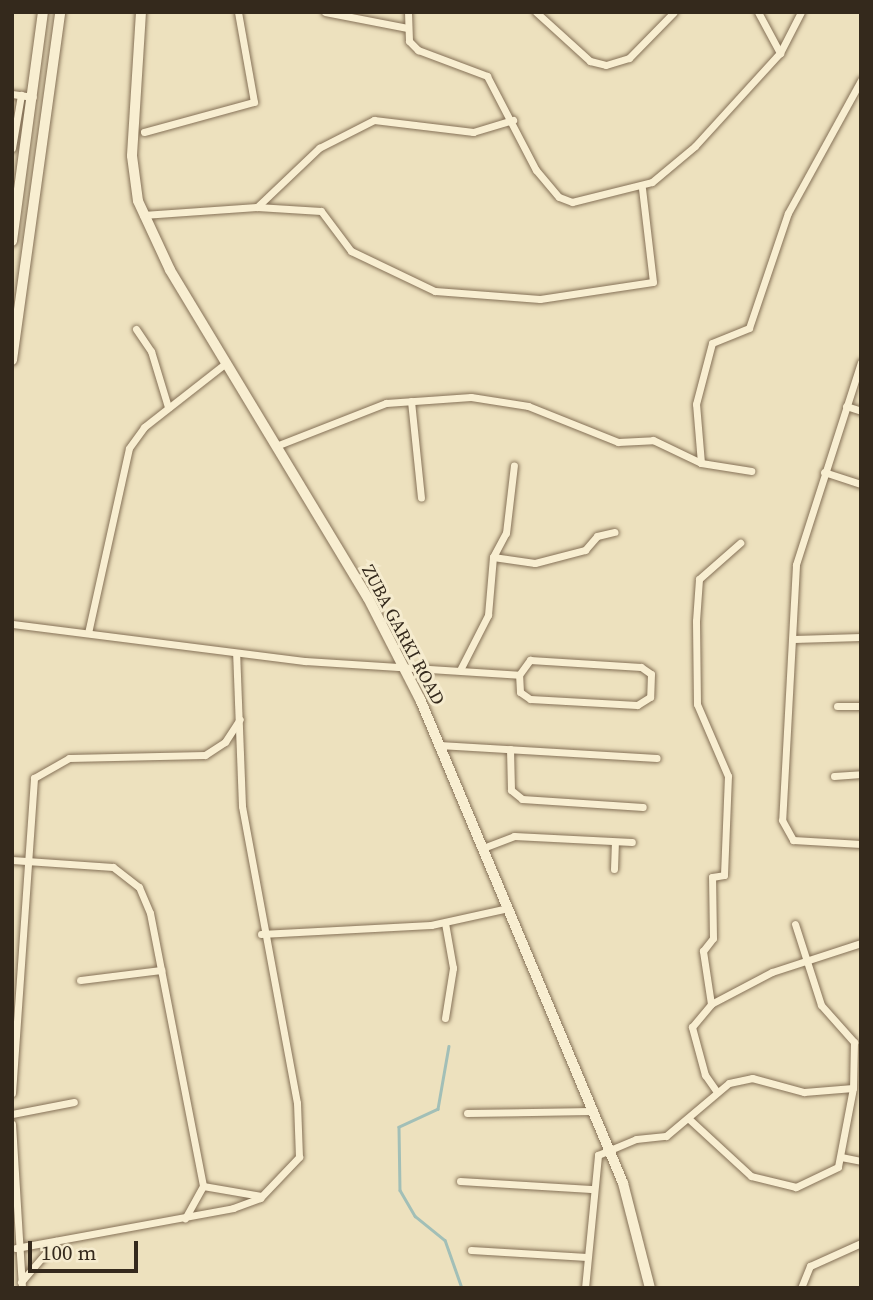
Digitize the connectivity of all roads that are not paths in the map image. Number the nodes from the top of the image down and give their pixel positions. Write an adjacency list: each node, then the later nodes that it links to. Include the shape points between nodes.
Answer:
1 (43, 12): 15 (main road)
2 (60, 12): 24 (main road)
3 (141, 12): 21 (main road, ZUBA GARKI ROAD, via 132,156)
4 (239, 12): 17 (street, via 254,102)
5 (325, 12): 11 (street)
6 (408, 12): 11 (street)
7 (536, 12): 8 (street, via 590,61 606,65 629,58)
8 (674, 12)
9 (758, 12): 12 (street)
10 (801, 12): 12 (street)
11 (407, 28): 16 (street, via 418,50 487,76)
12 (780, 53): 19 (street, via 695,146)
13 (861, 80): 32 (street, via 847,112 828,128 788,212 749,328 712,343 696,404)
14 (17, 95): 15 (street); 18 (street)
15 (33, 97): 22 (main road)
16 (513, 120): 19 (street, via 537,170 559,197 582,201); 20 (street, via 473,132 373,120 319,148)
17 (145, 132)
18 (12, 148)
19 (642, 189): 20 (street, via 653,282 540,299 435,291 351,251 321,211 270,213)
20 (257, 207): 21 (street)
21 (143, 215): 26 (main road, ZUBA GARKI ROAD)
22 (12, 241)
23 (136, 330): 29 (street, via 151,351)
24 (12, 360)
25 (861, 362): 28 (street)
26 (226, 363): 29 (street); 31 (main road, ZUBA GARKI ROAD)
27 (411, 401): 31 (street, via 374,407); 32 (street, via 471,397 515,404 618,442 653,440); 37 (street)
28 (846, 406): 30 (street); 35 (street)
29 (167, 407): 42 (street, via 129,448)
30 (861, 411)
31 (276, 446): 46 (main road, ZUBA GARKI ROAD)
32 (701, 463): 34 (street)
33 (514, 465): 40 (street, via 506,533)
34 (751, 471)
35 (824, 472): 36 (street); 44 (street, via 796,565)
36 (861, 484)
37 (421, 497)
38 (615, 532): 40 (street, via 597,536 585,550 535,563)
39 (740, 543): 73 (street, via 705,569 697,610 697,704 728,776 724,875 712,877 713,938 703,951)
40 (493, 557): 47 (street, via 488,615)
41 (12, 624): 42 (street)
42 (88, 633): 45 (street)
43 (861, 636): 44 (street)
44 (794, 639): 60 (street, via 783,828 804,843)
45 (236, 653): 46 (street); 51 (street)
46 (404, 666): 47 (street); 52 (main road, ZUBA GARKI ROAD)
47 (460, 670): 48 (street)
48 (519, 675): 48 (street, via 530,660 641,667 650,674 650,697 637,705 530,699 520,692)
49 (837, 706): 50 (street)
50 (861, 706)
51 (240, 718): 63 (street, via 225,741 197,758 69,758 44,771 30,787); 68 (street, via 242,806)
52 (439, 745): 53 (street); 61 (main road, ZUBA GARKI ROAD)
53 (510, 749): 54 (street); 57 (street, via 515,797)
54 (657, 758)
55 (861, 775): 56 (street)
56 (834, 776)
57 (643, 807)
58 (632, 842): 59 (street)
59 (615, 843): 61 (street, via 514,835); 64 (street)
60 (861, 844)
61 (484, 848): 65 (main road, ZUBA GARKI ROAD)
62 (12, 860): 63 (street)
63 (26, 860): 71 (street, via 113,867 128,875 150,913); 77 (street, via 29,900)
64 (614, 869)
65 (508, 908): 66 (street); 79 (main road, ZUBA GARKI ROAD)
66 (445, 923): 68 (street); 74 (street, via 453,968)
67 (795, 924): 70 (street)
68 (261, 934): 90 (street, via 302,1141 291,1170)
69 (861, 943): 70 (street)
70 (808, 961): 73 (street); 75 (street, via 828,1019 854,1042)
71 (161, 970): 72 (street); 88 (street)
72 (80, 980)
73 (711, 1004): 76 (street, via 692,1027 705,1075)
74 (445, 1018)
75 (853, 1088): 76 (street, via 804,1092 752,1078); 85 (street)
76 (717, 1092): 82 (street)
77 (12, 1093)
78 (74, 1102): 81 (street)
79 (592, 1111): 80 (street); 84 (main road, ZUBA GARKI ROAD)
80 (467, 1113)
81 (12, 1114)
82 (689, 1119): 84 (street, via 666,1136); 85 (street, via 751,1177 775,1186 813,1182 838,1167)
83 (12, 1124): 94 (street)
84 (608, 1149): 89 (street, via 594,1159); 99 (main road, ZUBA GARKI ROAD)
85 (841, 1157): 86 (street)
86 (861, 1161)
87 (460, 1181): 89 (street)
88 (203, 1186): 90 (street); 91 (street)
89 (591, 1189): 96 (street)
90 (262, 1196): 91 (street)
91 (185, 1218): 92 (street)
92 (56, 1241): 94 (street); 97 (street)
93 (861, 1243): 100 (street, via 810,1266)
94 (16, 1248): 97 (street)
95 (471, 1250): 96 (street)
96 (587, 1257): 98 (street)
97 (21, 1285)
98 (586, 1288)
99 (650, 1288)
100 (801, 1288)

